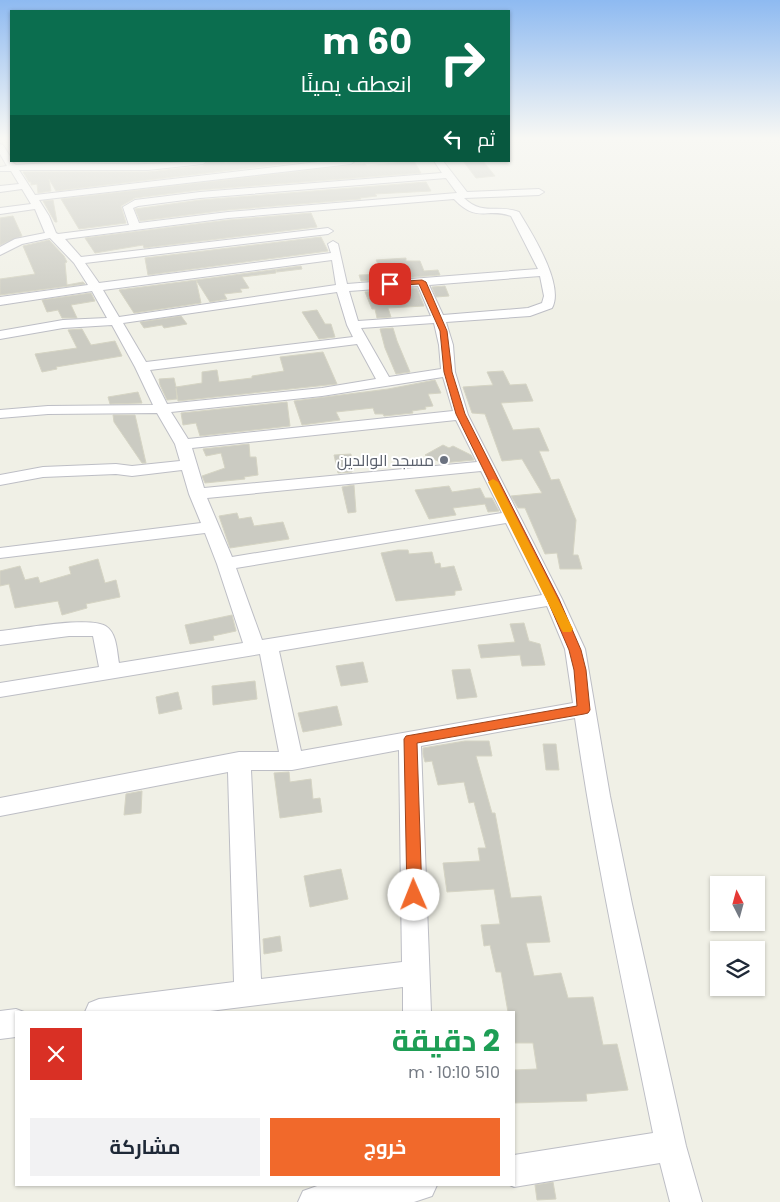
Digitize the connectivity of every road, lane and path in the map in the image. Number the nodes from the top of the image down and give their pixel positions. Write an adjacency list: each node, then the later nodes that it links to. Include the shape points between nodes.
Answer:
1 (20, 194): 8 (street)
2 (28, 194): 8 (street)
3 (58, 194): 8 (street)
4 (211, 194): 11 (street, via 135,203 128,207)
5 (312, 194): 10 (street)
6 (484, 194): 7 (street)
7 (460, 195): 10 (street); 16 (street, via 471,209 515,214)
8 (31, 197): 9 (street); 12 (street)
9 (0, 212)
10 (323, 220): 11 (street, via 228,215); 14 (street); 15 (street)
11 (135, 227): 12 (street)
12 (54, 236): 13 (street, via 19,241); 15 (street)
13 (0, 252)
14 (337, 256): 18 (street); 19 (street)
15 (78, 261): 18 (street)
16 (544, 272): 17 (street); 21 (street, via 551,299 548,305 530,312)
17 (422, 282): 19 (street); 21 (street)
18 (96, 287): 20 (street); 22 (street)
19 (342, 288): 22 (street); 23 (street)
20 (0, 302)
21 (439, 319): 23 (street); 26 (street, via 446,345)
22 (115, 321): 24 (street, via 63,324); 25 (street)
23 (357, 332): 25 (street); 27 (street)
24 (0, 335)
25 (142, 368): 28 (street)
26 (448, 372): 27 (street); 30 (street)
27 (385, 382): 28 (street)
28 (162, 409): 29 (street, via 48,410); 31 (street)
29 (0, 414)
30 (461, 414): 31 (street); 33 (street)
31 (183, 444): 32 (street)
32 (188, 465): 34 (street, via 132,471 66,471); 35 (street)
33 (485, 466): 35 (street); 36 (street)
34 (0, 480)
35 (197, 494): 37 (street)
36 (511, 517): 39 (street); 40 (street)
37 (211, 527): 38 (street); 39 (street)
38 (0, 553)
39 (226, 564): 42 (street)
40 (553, 599): 42 (street); 45 (street, via 575,650)
41 (0, 638): 43 (street, via 75,628 99,630 104,636)
42 (262, 648): 43 (street); 48 (street)
43 (110, 673): 44 (street)
44 (0, 690)
45 (584, 710): 46 (street); 56 (street, via 618,904)
46 (410, 739): 48 (street); 50 (street)
47 (239, 761): 48 (street); 49 (street); 51 (street)
48 (292, 761)
49 (0, 807)
50 (416, 973): 51 (street); 53 (street)
51 (248, 994): 52 (street)
52 (107, 1011)
53 (417, 1011)
54 (15, 1023): 55 (street)
55 (0, 1025)
56 (671, 1146): 57 (street); 62 (street)
57 (515, 1171)
58 (415, 1186): 60 (street)
59 (421, 1186): 61 (street)
60 (314, 1202)
61 (422, 1202)
62 (686, 1202)

